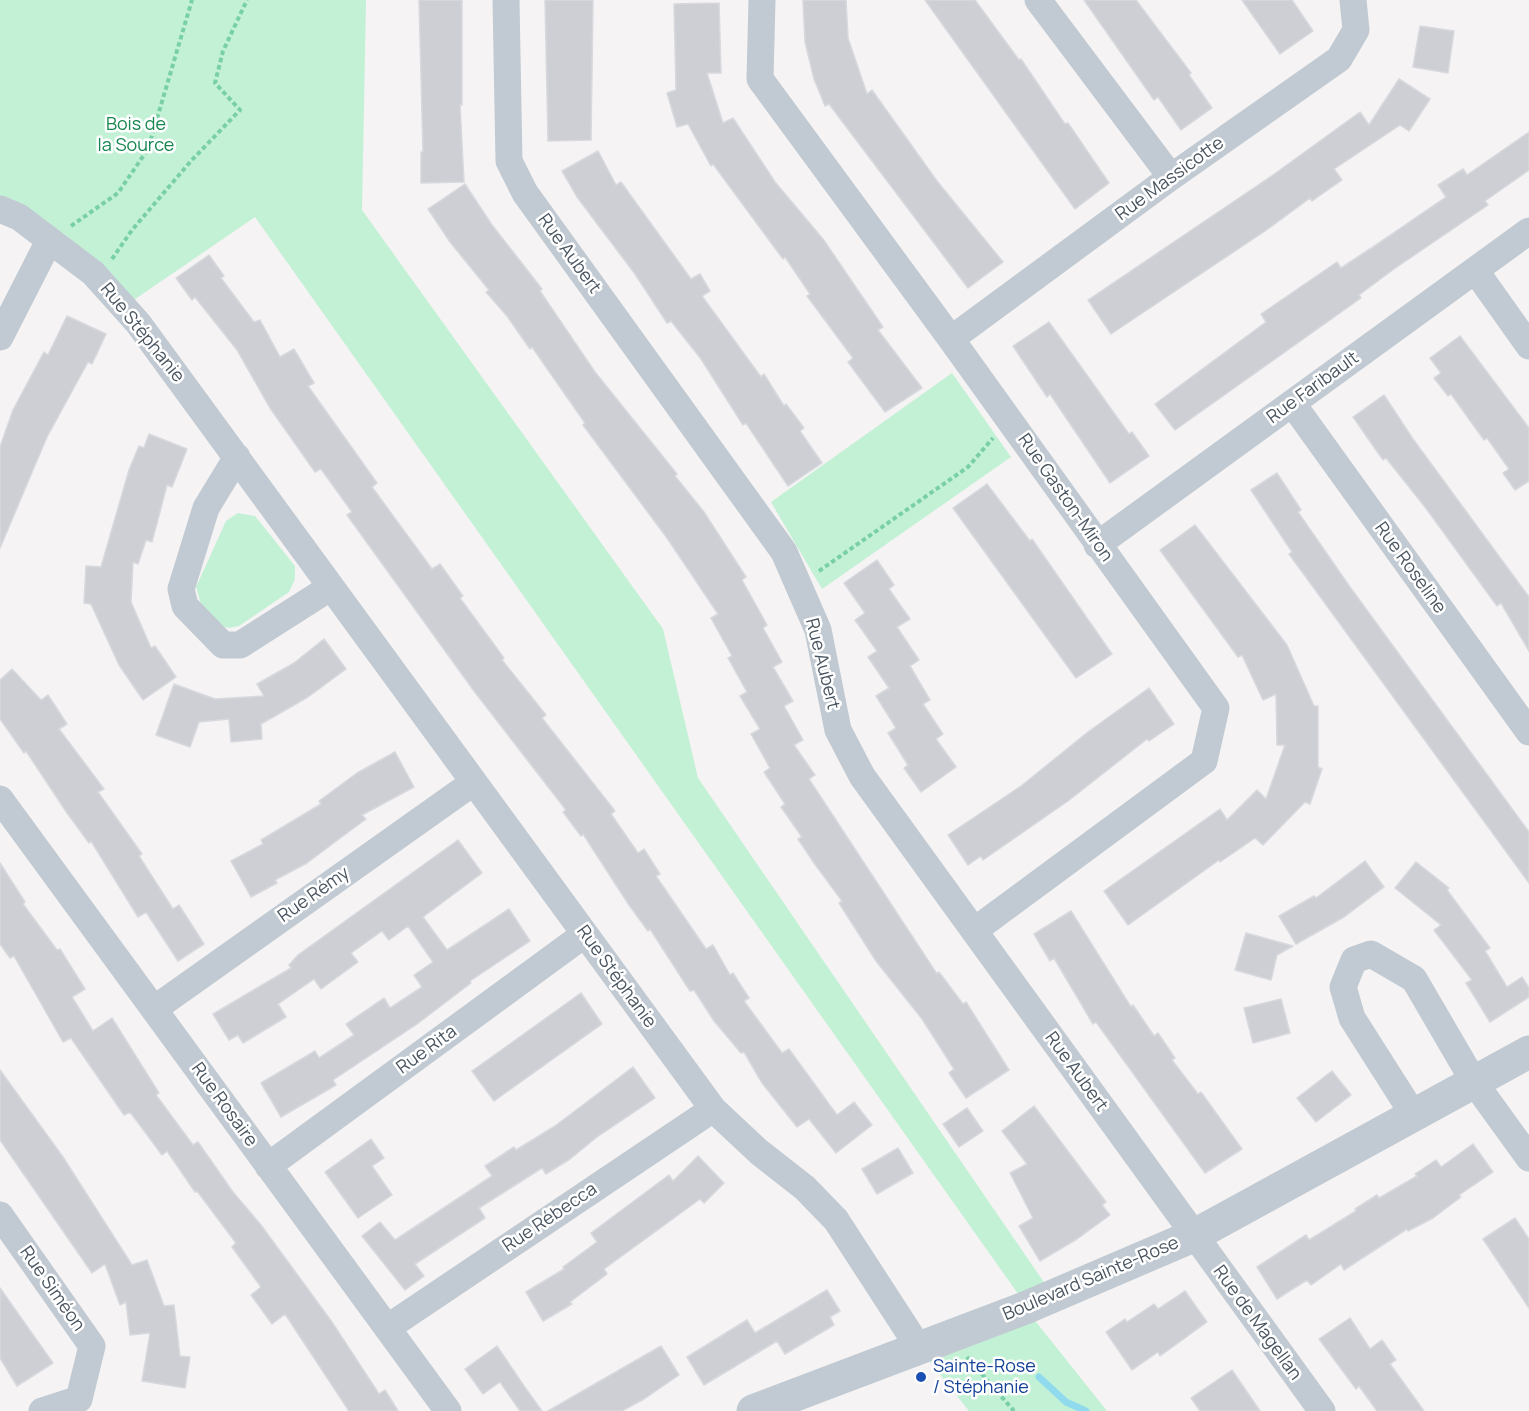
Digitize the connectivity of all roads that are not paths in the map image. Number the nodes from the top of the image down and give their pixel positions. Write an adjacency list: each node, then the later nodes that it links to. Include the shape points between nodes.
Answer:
1 (506, 0): 20 (street, Rue Aubert, via 509,161 525,193 784,552 818,630 838,730 862,776)
2 (762, 0): 11 (street, Rue Gaston-Miron, via 760,79)
3 (1038, 0): 5 (street)
4 (1353, 0): 5 (street, Rue Massicotte, via 1356,30 1338,59)
5 (1171, 177): 11 (street, Rue Massicotte)
6 (0, 209): 8 (street, Rue Stéphanie, via 19,217)
7 (1529, 231): 9 (street, Rue Faribault)
8 (49, 240): 10 (street); 14 (street, Rue Stéphanie, via 93,273 138,323)
9 (1475, 270): 12 (street); 13 (street, Rue Faribault)
10 (0, 336)
11 (951, 339): 15 (street, Rue Gaston-Miron)
12 (1529, 346)
13 (1292, 403): 15 (street, Rue Faribault); 17 (street, Rue Roseline)
14 (237, 457): 16 (street, Rue Stéphanie); 16 (street, via 206,508 181,589 185,606 223,645 240,645)
15 (1097, 545): 20 (street, Rue Gaston-Miron, via 1216,708 1204,761)
16 (331, 587): 18 (street, Rue Stéphanie)
17 (1529, 732)
18 (474, 782): 21 (street, Rue Stéphanie); 22 (street, Rue Rémy)
19 (0, 800): 22 (street, Rue Rosaire)
20 (975, 930): 30 (street, Rue Aubert)
21 (585, 934): 25 (street, Rue Stéphanie); 28 (street, Rue Rita)
22 (154, 1009): 28 (street, Rue Rosaire)
23 (1529, 1052): 24 (street, Boulevard Sainte-Rose)
24 (1474, 1082): 26 (street, Boulevard Sainte-Rose); 26 (street, via 1413,979 1371,954 1354,960 1342,987 1352,1018); 27 (street)
25 (713, 1110): 31 (street, Rue Rébecca); 32 (street, Rue Stéphanie, via 805,1188 836,1220)
26 (1413, 1114): 30 (street, Boulevard Sainte-Rose)
27 (1529, 1158)
28 (268, 1166): 31 (street, Rue Rosaire)
29 (0, 1215): 33 (street, Rue Siméon, via 92,1346 79,1399)
30 (1193, 1236): 32 (street, Boulevard Sainte-Rose); 36 (street, Rue de Magellan)
31 (387, 1328): 34 (street, Rue Rosaire)
32 (919, 1348): 35 (street, Boulevard Sainte-Rose)
33 (42, 1411)
34 (448, 1411)
35 (753, 1411)
36 (1322, 1411)

